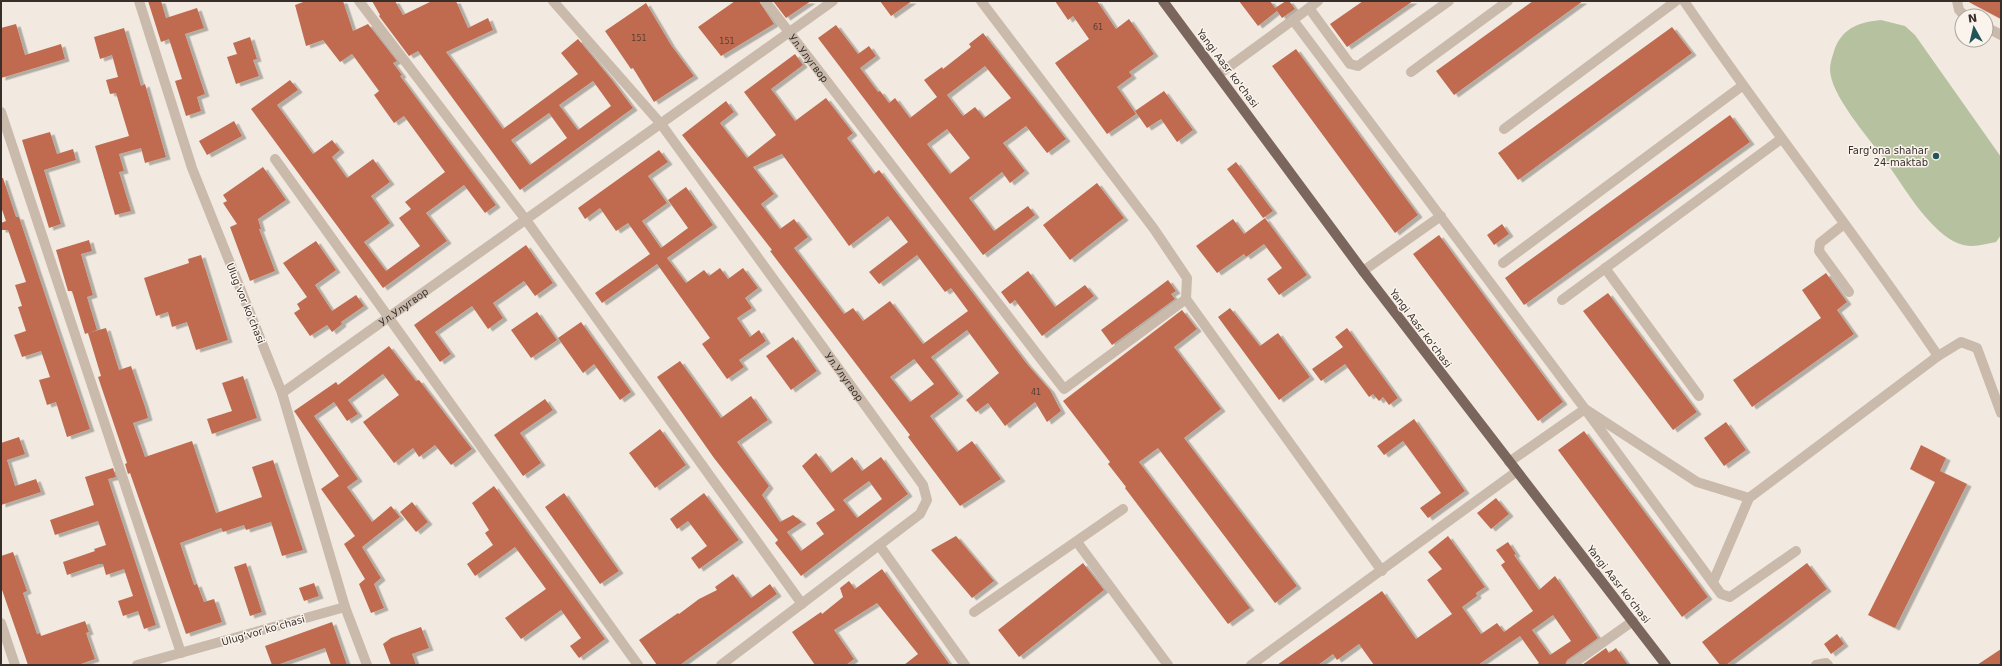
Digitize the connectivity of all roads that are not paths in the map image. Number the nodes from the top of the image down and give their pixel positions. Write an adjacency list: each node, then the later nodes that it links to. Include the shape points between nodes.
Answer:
1 (139, 1): 35 (street, Ulugʻvor koʻchasi, via 192,168)
2 (359, 1): 25 (street)
3 (553, 1): 20 (street, Ул.Улугвор)
4 (766, 1): 15 (street, Ул.Улугвор)
5 (832, 1): 15 (street, Ул.Улугвор)
6 (981, 1): 31 (street, via 1154,229 1187,278)
7 (1163, 1): 17 (main road, Yangi Aasr ko'chasi)
8 (1318, 1): 13 (street)
9 (1449, 1): 13 (street, via 1358,66 1350,64)
10 (1508, 1): 16 (street)
11 (1676, 1): 21 (street)
12 (1684, 1): 18 (street)
13 (1309, 8): 14 (street)
14 (1293, 20): 17 (street); 24 (street)
15 (790, 30): 20 (street, Ул.Улугвор); 31 (street, Ул.Улугвор, via 1064,389)
16 (1411, 72)
17 (1218, 74): 29 (main road, Yangi Aasr ko'chasi)
18 (1742, 86): 22 (street); 27 (street)
19 (1, 112): 53 (street)
20 (661, 124): 25 (street, Ул.Улугвор); 44 (street, Ул.Улугвор, via 923,485 927,500 920,514)
21 (1504, 129)
22 (1781, 139): 26 (street); 28 (street)
23 (275, 159): 33 (street)
24 (1441, 216): 29 (street); 37 (street)
25 (526, 220): 33 (street, Ул.Улугвор); 48 (street)
26 (1844, 224): 30 (street, via 1820,244 1819,251); 34 (street)
27 (1503, 262)
28 (1605, 268): 32 (street); 36 (street)
29 (1363, 271): 39 (main road, Yangi Aasr ko'chasi)
30 (1849, 292)
31 (1186, 299): 46 (street)
32 (1562, 300)
33 (389, 317): 35 (street, Ул.Улугвор); 57 (street)
34 (1938, 356): 38 (street, via 1961,342 1977,348); 41 (street)
35 (282, 393): 49 (street, Ulugʻvor koʻchasi)
36 (1700, 396)
37 (1585, 409): 39 (street); 41 (street, via 1697,482); 47 (street)
38 (2001, 413)
39 (1509, 462): 40 (main road, Yangi Aasr ko'chasi)
40 (1516, 472): 46 (street); 51 (main road, Yangi Aasr ko'chasi)
41 (1748, 498): 47 (street)
42 (1123, 509): 43 (street)
43 (1077, 542): 50 (street); 60 (street)
44 (880, 545): 48 (street, Ул.Улугвор); 59 (street)
45 (1796, 551): 47 (street, via 1730,597 1721,594)
46 (1382, 571): 61 (street)
47 (1713, 582)
48 (802, 604): 58 (street, Ул.Улугвор)
49 (345, 607): 53 (street, Ulugʻvor koʻchasi); 56 (street, Ulugʻvor koʻchasi)
50 (974, 612)
51 (1633, 621): 62 (street); 63 (main road, Yangi Aasr ko'chasi)
52 (1, 623): 54 (street)
53 (181, 652): 55 (street, Ulugʻvor koʻchasi)
54 (15, 665)
55 (137, 665)
56 (367, 665)
57 (638, 665)
58 (721, 665)
59 (965, 665)
60 (1168, 665)
61 (1252, 665)
62 (1571, 665)
63 (1666, 665)
64 (1816, 665): 65 (street)
65 (1828, 665)

